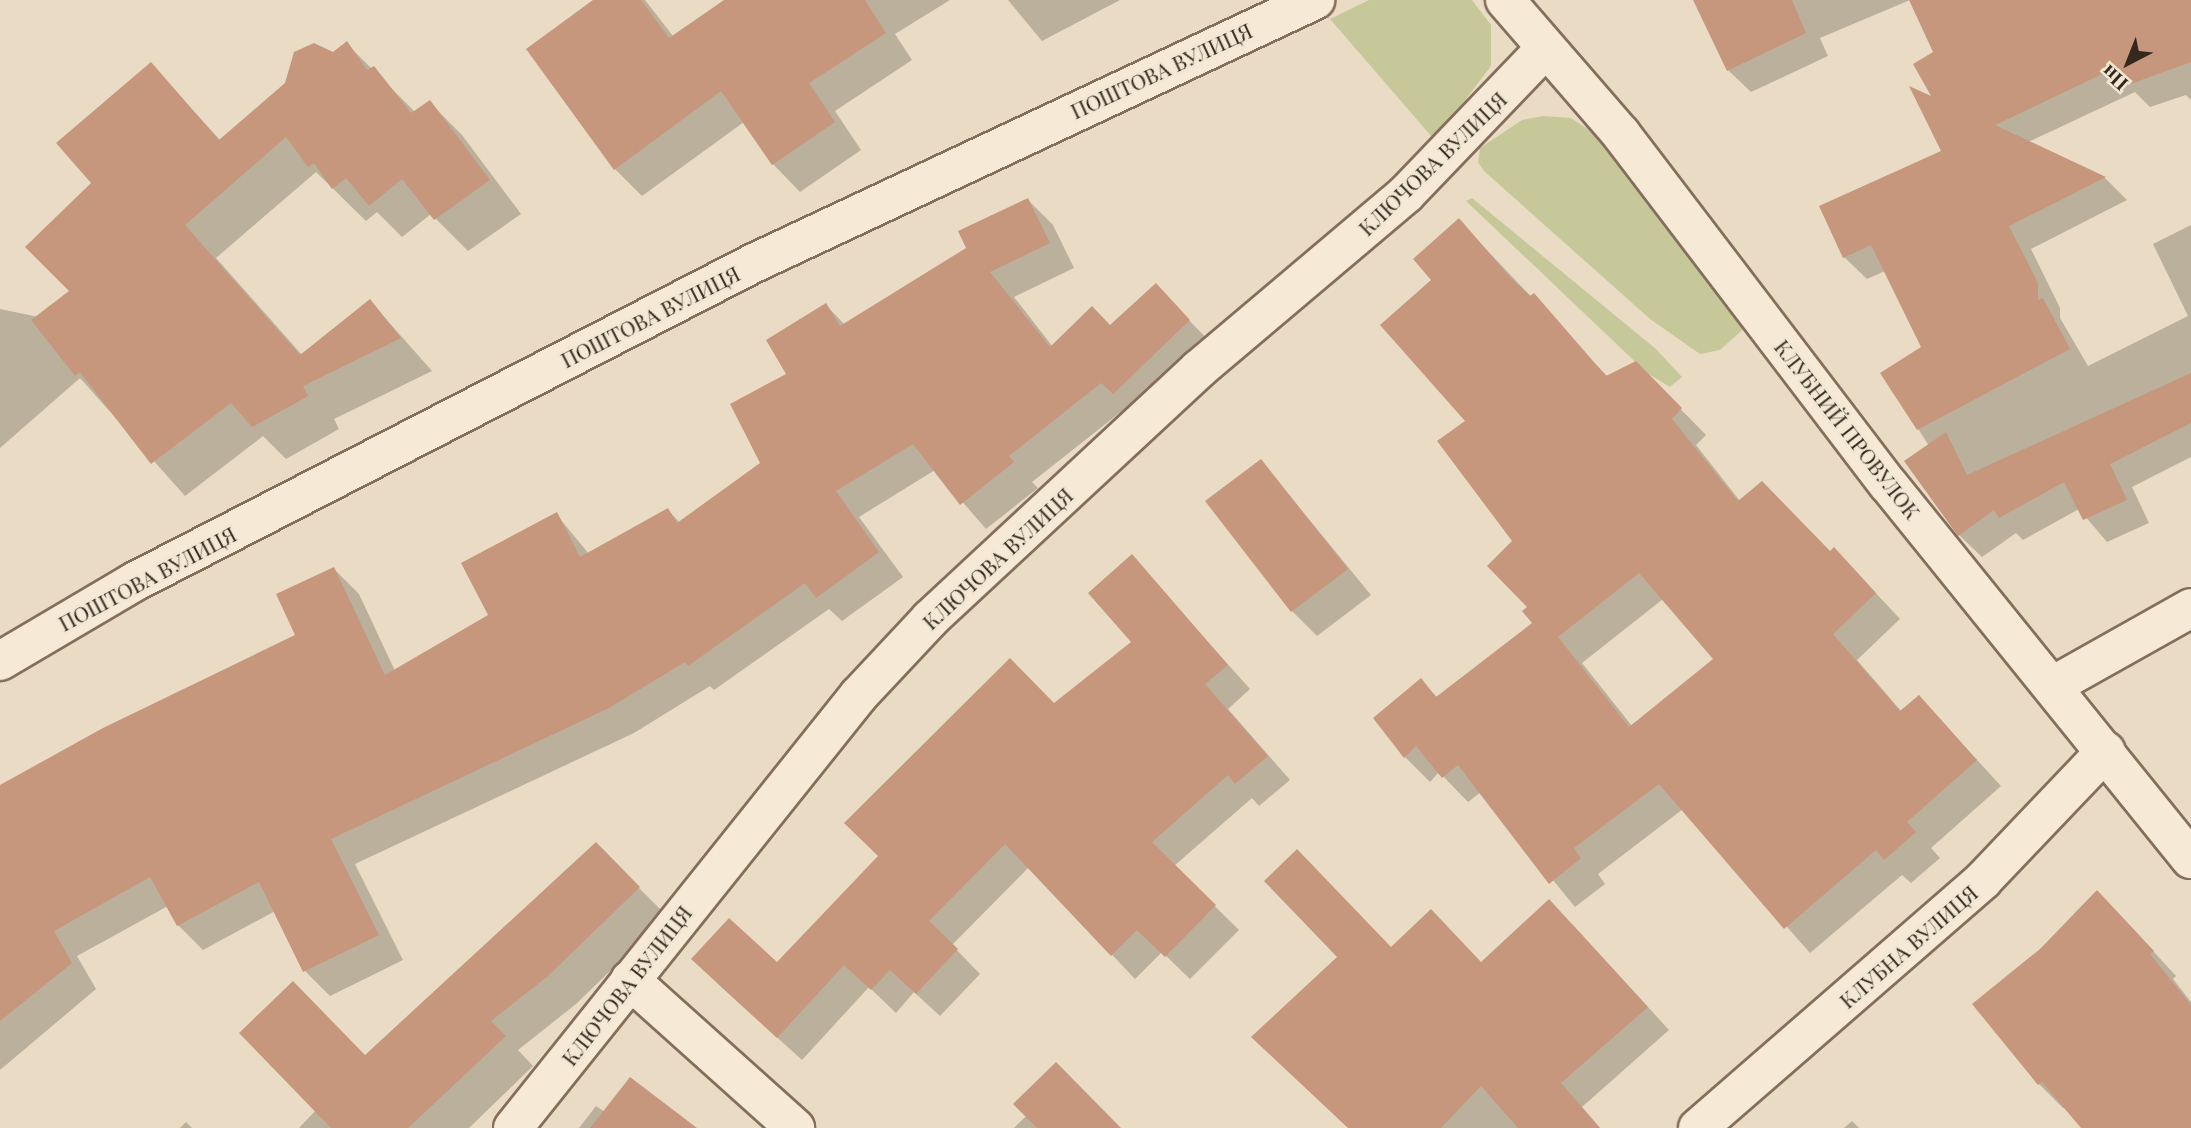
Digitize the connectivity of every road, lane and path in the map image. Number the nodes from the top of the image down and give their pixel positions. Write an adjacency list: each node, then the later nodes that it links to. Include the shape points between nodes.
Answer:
1 (1315, 0): 5 (street, ПОШТОВА ВУЛИЦЯ, via 754,263 134,582)
2 (1505, 0): 3 (street, КЛУБНИЙ ПРОВУЛОК)
3 (1545, 49): 6 (street, КЛУБНИЙ ПРОВУЛОК, via 1621,134 1888,484); 9 (street, КЛЮЧОВА ВУЛИЦЯ, via 1406,194 1199,369 930,619 859,695)
4 (2191, 608): 6 (street)
5 (0, 662)
6 (2054, 685): 7 (street, КЛУБНИЙ ПРОВУЛОК)
7 (2106, 751): 8 (street, КЛУБНИЙ ПРОВУЛОК); 12 (street, КЛУБНА ВУЛИЦЯ, via 1983,880)
8 (2191, 859)
9 (631, 980): 10 (street, КЛЮЧОВА ВУЛИЦЯ); 11 (street)
10 (513, 1128)
11 (795, 1128)
12 (1698, 1128)

